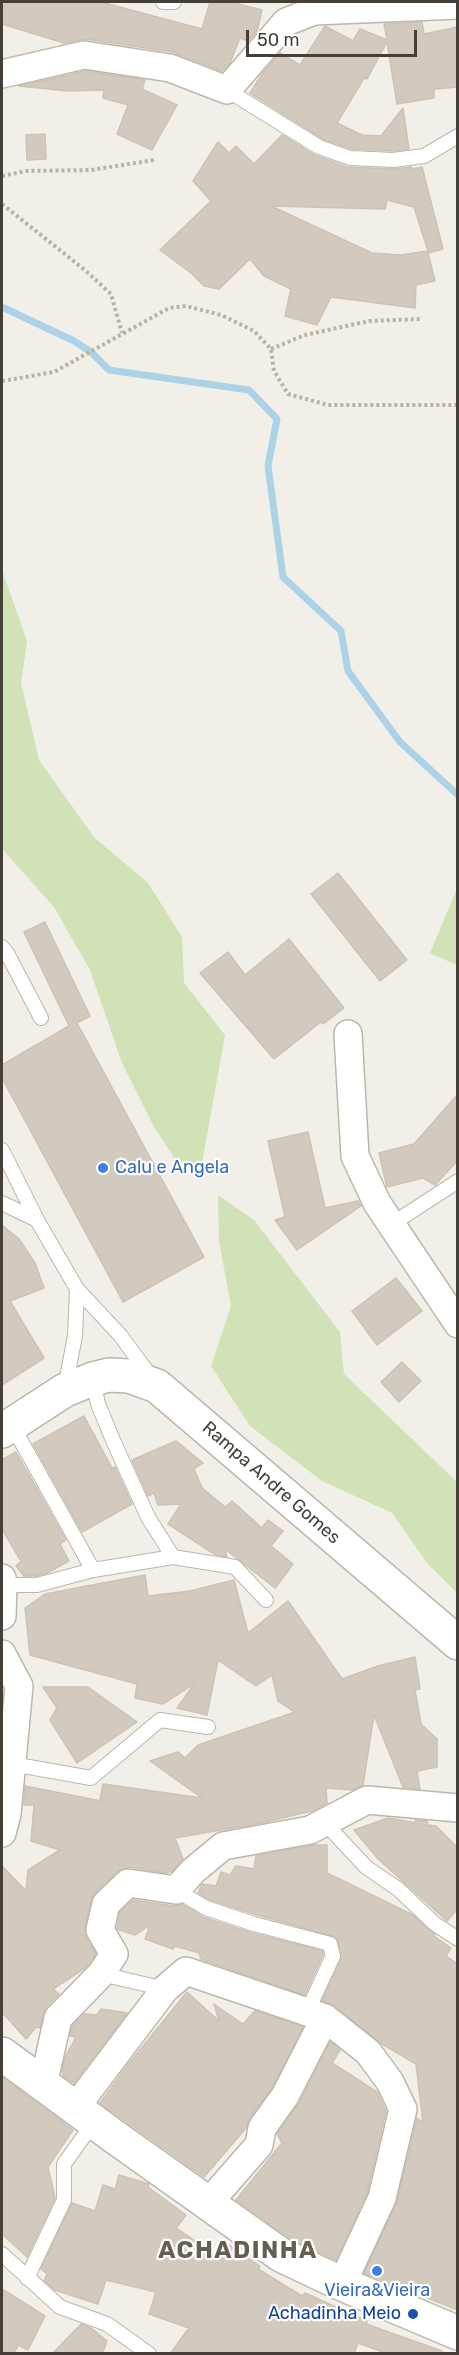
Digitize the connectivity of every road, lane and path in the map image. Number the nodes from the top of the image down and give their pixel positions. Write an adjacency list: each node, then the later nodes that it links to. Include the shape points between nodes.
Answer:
1 (163, 2): 2 (lane)
2 (174, 2)
3 (392, 5): 4 (street); 5 (street)
4 (458, 5)
5 (322, 6): 7 (street, via 286,22)
6 (2, 74): 7 (street, via 84,55 170,68)
7 (227, 90): 8 (lane, via 319,147 350,159 424,156)
8 (458, 136)
9 (154, 160): 10 (path, via 91,170 26,171)
10 (2, 176)
11 (2, 204): 13 (path, via 111,294)
12 (421, 319): 14 (path, via 369,321 305,335)
13 (122, 333): 14 (path, via 169,308 186,306 221,315 254,331); 15 (path, via 54,372)
14 (271, 349): 16 (path, via 274,371 288,394 306,400 328,405)
15 (2, 381)
16 (458, 405)
17 (2, 947): 18 (lane)
18 (41, 1018)
19 (348, 1034): 24 (street, via 355,1156 377,1203)
20 (2, 1150): 23 (lane)
21 (458, 1181): 24 (lane)
22 (2, 1203): 23 (lane)
23 (37, 1220): 25 (lane)
24 (392, 1224): 26 (street)
25 (77, 1289): 27 (lane); 28 (lane, via 120,1335)
26 (458, 1324)
27 (79, 1385): 28 (street, Rampa Andre Gomes, via 109,1375 129,1376); 29 (street); 30 (lane, via 98,1404 148,1517)
28 (157, 1386): 35 (street, Rampa Andre Gomes)
29 (7, 1428): 31 (lane)
30 (173, 1557): 31 (lane); 33 (lane, via 235,1567)
31 (93, 1570): 32 (lane, via 37,1585)
32 (2, 1582): 34 (street)
33 (266, 1600)
34 (2, 1616)
35 (458, 1643)
36 (2, 1657): 38 (street, via 19,1686)
37 (208, 1727): 38 (lane, via 160,1719 91,1778)
38 (12, 1764): 41 (street)
39 (458, 1808): 40 (street, via 367,1800)
40 (324, 1822): 42 (street, via 310,1830 223,1846 193,1870); 43 (lane, via 366,1867)
41 (2, 1833)
42 (177, 1890): 44 (street, via 128,1883 106,1904 99,1930 114,1954); 46 (lane, via 206,1908 330,1944 333,1956)
43 (458, 1939)
44 (101, 1974): 45 (lane); 48 (street, via 58,2018)
45 (165, 1989): 46 (street, via 186,1971); 49 (street)
46 (316, 2015): 50 (street, via 285,2096 262,2128 259,2145); 53 (street, via 368,2052 390,2082 403,2109 382,2198)
47 (2, 2054): 48 (street)
48 (43, 2085): 49 (street)
49 (85, 2115): 50 (street); 52 (lane, via 64,2164 64,2200)
50 (209, 2202): 53 (street, via 281,2255)
51 (2, 2254): 52 (lane)
52 (27, 2278): 55 (lane, via 60,2307 107,2324)
53 (342, 2283): 54 (street)
54 (458, 2333)
55 (149, 2354)

